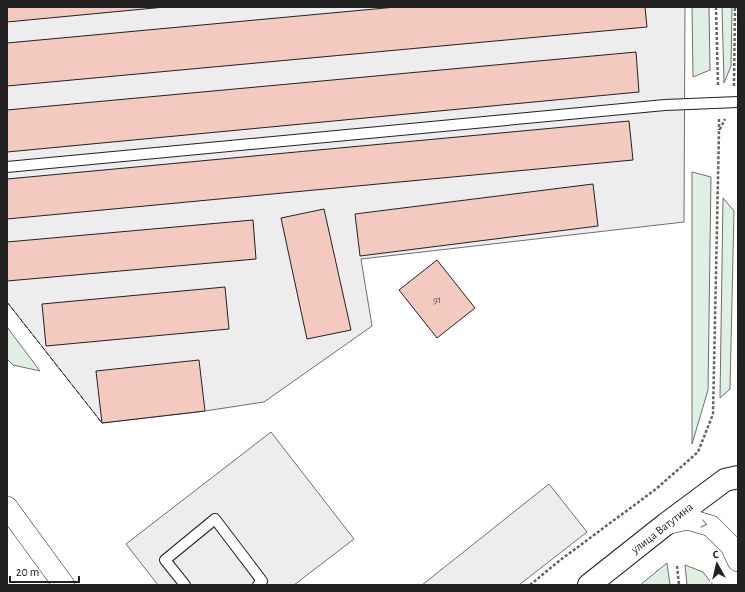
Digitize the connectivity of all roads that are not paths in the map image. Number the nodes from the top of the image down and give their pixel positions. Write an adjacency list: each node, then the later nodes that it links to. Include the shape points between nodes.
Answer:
1 (736, 102): 2 (lane, via 665,105)
2 (7, 168)
3 (738, 477): 5 (main road, улица Ватутина, via 725,480)
4 (7, 507): 7 (street)
5 (666, 524): 6 (street, one-way to 6, via 687,519 711,526 731,546); 10 (main road, улица Ватутина)
6 (738, 561)
7 (64, 585)
8 (185, 585): 9 (lane, via 165,560 215,519 262,581)
9 (258, 585)
10 (589, 585)

